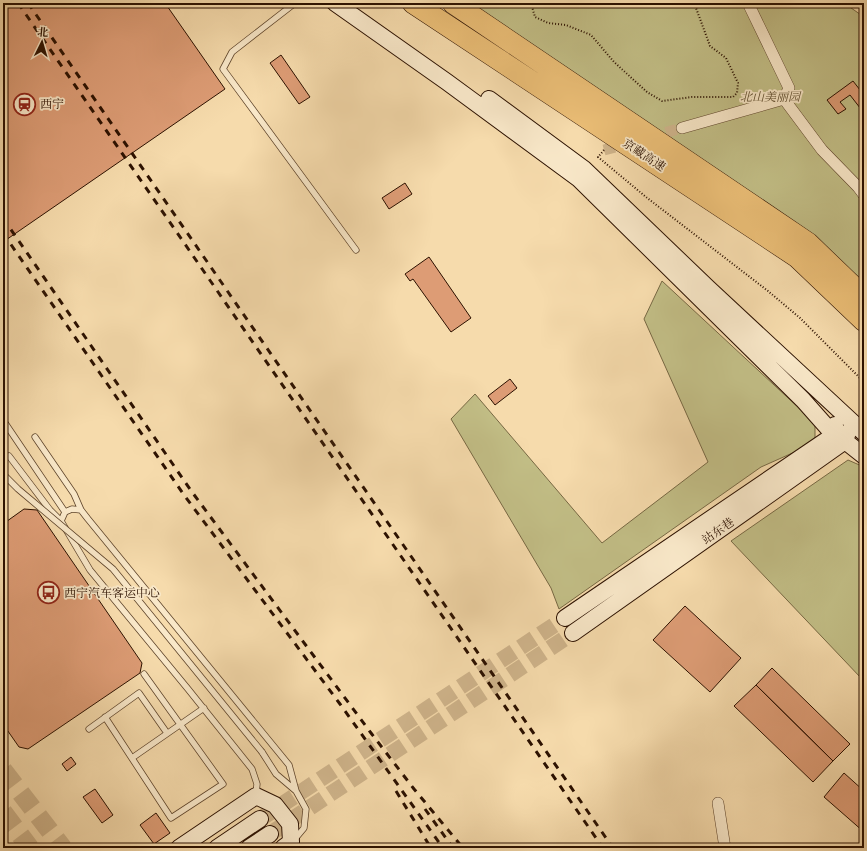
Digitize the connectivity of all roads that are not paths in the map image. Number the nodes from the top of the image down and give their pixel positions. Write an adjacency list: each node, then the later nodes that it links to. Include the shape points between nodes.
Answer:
1 (295, 3): 10 (lane, via 232,52 223,69)
2 (335, 3): 18 (main road, via 579,179)
3 (352, 3): 13 (main road, via 584,169)
4 (413, 3): 12 (highway, 京藏高速, via 797,257)
5 (453, 3): 11 (highway, 京藏高速, via 808,243)
6 (748, 3): 7 (street, via 789,88)
7 (784, 99): 8 (street); 9 (street, via 822,150)
8 (682, 128)
9 (862, 188)
10 (356, 250)
11 (864, 297)
12 (864, 321)
13 (838, 410): 15 (main road); 18 (main road)
14 (3, 420): 23 (lane)
15 (851, 420): 16 (main road); 18 (main road)
16 (864, 433)
17 (35, 437): 22 (lane, via 74,494)
18 (840, 438): 20 (main road); 25 (main road, 站东巷); 26 (main road, 站东巷)
19 (9, 456): 24 (lane)
20 (864, 456)
21 (3, 474): 34 (lane, bridge, via 113,569 262,752 276,774)
22 (81, 510): 23 (lane, via 72,509); 34 (lane, via 289,765)
23 (66, 512): 24 (lane)
24 (61, 521): 28 (lane, via 90,570)
25 (565, 618)
26 (573, 633)
27 (144, 674): 30 (lane)
28 (204, 708): 30 (lane); 35 (lane, via 252,769 257,784)
29 (105, 717): 31 (lane); 32 (lane, via 139,693); 33 (lane)
30 (180, 724): 32 (lane); 33 (lane, via 223,784 171,818)
31 (89, 729)
32 (168, 733): 33 (lane)
33 (132, 758)
34 (296, 791): 39 (lane, via 306,809 304,828)
35 (256, 796): 39 (main road, via 275,805 290,824); 40 (main road)
36 (718, 804): 43 (street)
37 (260, 819): 41 (main road)
38 (270, 834): 42 (main road)
39 (287, 845)
40 (179, 848)
41 (216, 848)
42 (249, 848)
43 (725, 848)

